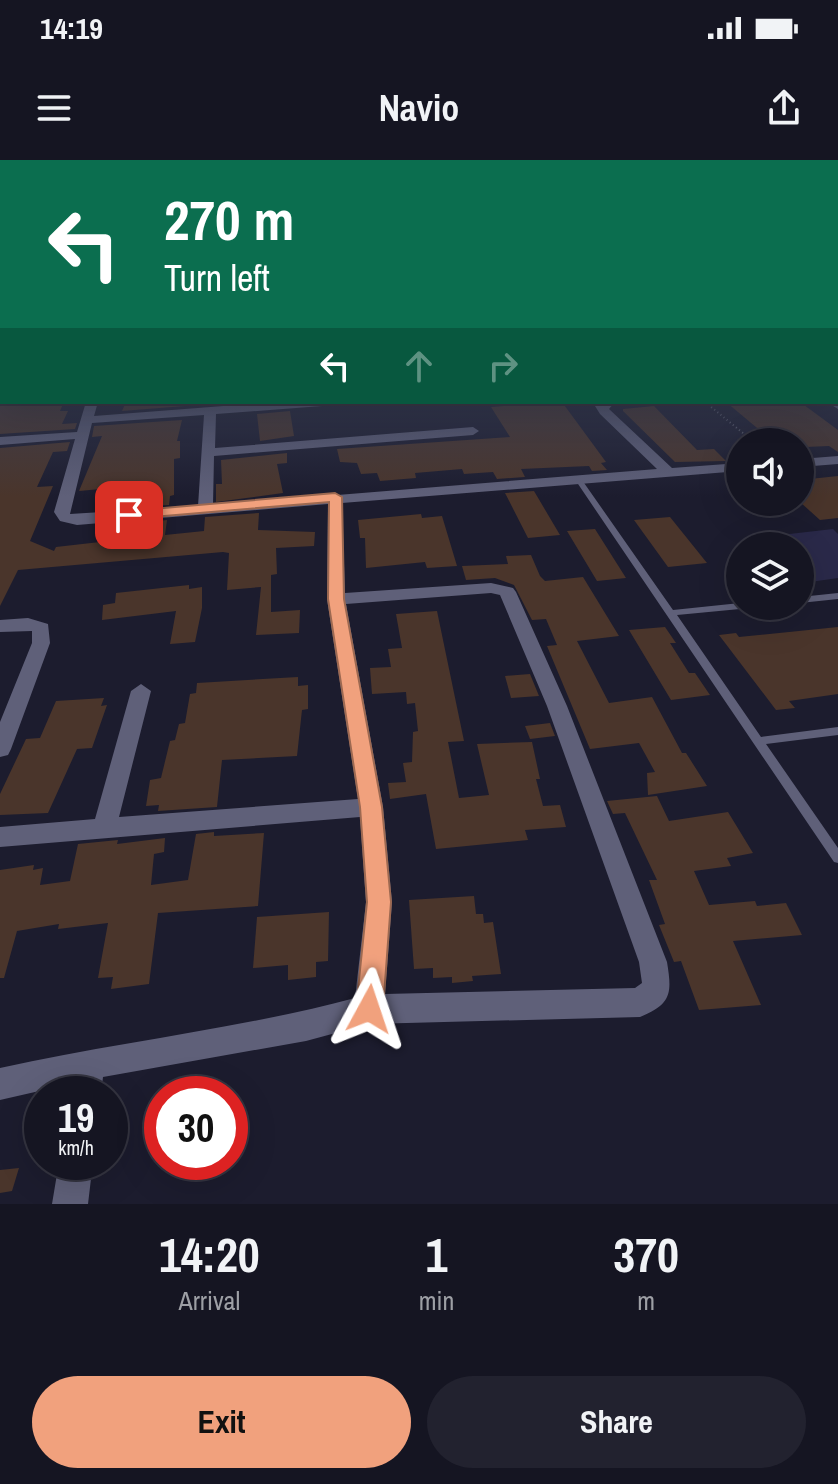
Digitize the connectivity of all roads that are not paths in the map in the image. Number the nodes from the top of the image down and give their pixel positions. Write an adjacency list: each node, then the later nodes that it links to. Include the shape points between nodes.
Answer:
1 (91, 404): 6 (street)
2 (271, 404): 4 (street)
3 (605, 404): 13 (street, via 604,411)
4 (245, 405): 5 (street)
5 (210, 412): 6 (street); 9 (street)
6 (84, 428): 8 (street); 16 (street, via 61,512 65,518)
7 (473, 431): 9 (street)
8 (0, 441)
9 (206, 453): 16 (street)
10 (838, 460): 11 (street)
11 (814, 462)
12 (726, 468): 13 (street)
13 (669, 473): 14 (street)
14 (580, 481): 15 (street); 21 (lane)
15 (335, 497): 16 (street); 18 (street)
16 (205, 508)
17 (838, 596): 19 (lane)
18 (336, 599): 27 (street); 31 (street, via 491,588 507,592 567,734 653,962 657,989 640,1002)
19 (814, 599)
20 (726, 607): 21 (lane)
21 (670, 613): 25 (lane)
22 (0, 626): 26 (street, via 41,628 41,643)
23 (141, 691): 28 (street)
24 (838, 731): 25 (lane)
25 (757, 741): 30 (lane)
26 (0, 749)
27 (371, 807): 28 (street); 31 (street, via 379,902)
28 (104, 830): 29 (street)
29 (0, 837)
30 (838, 858)
31 (369, 1009): 32 (street)
32 (99, 1076)
33 (24, 1083): 34 (street)
34 (0, 1084)
35 (73, 1180): 36 (street)
36 (70, 1204)

